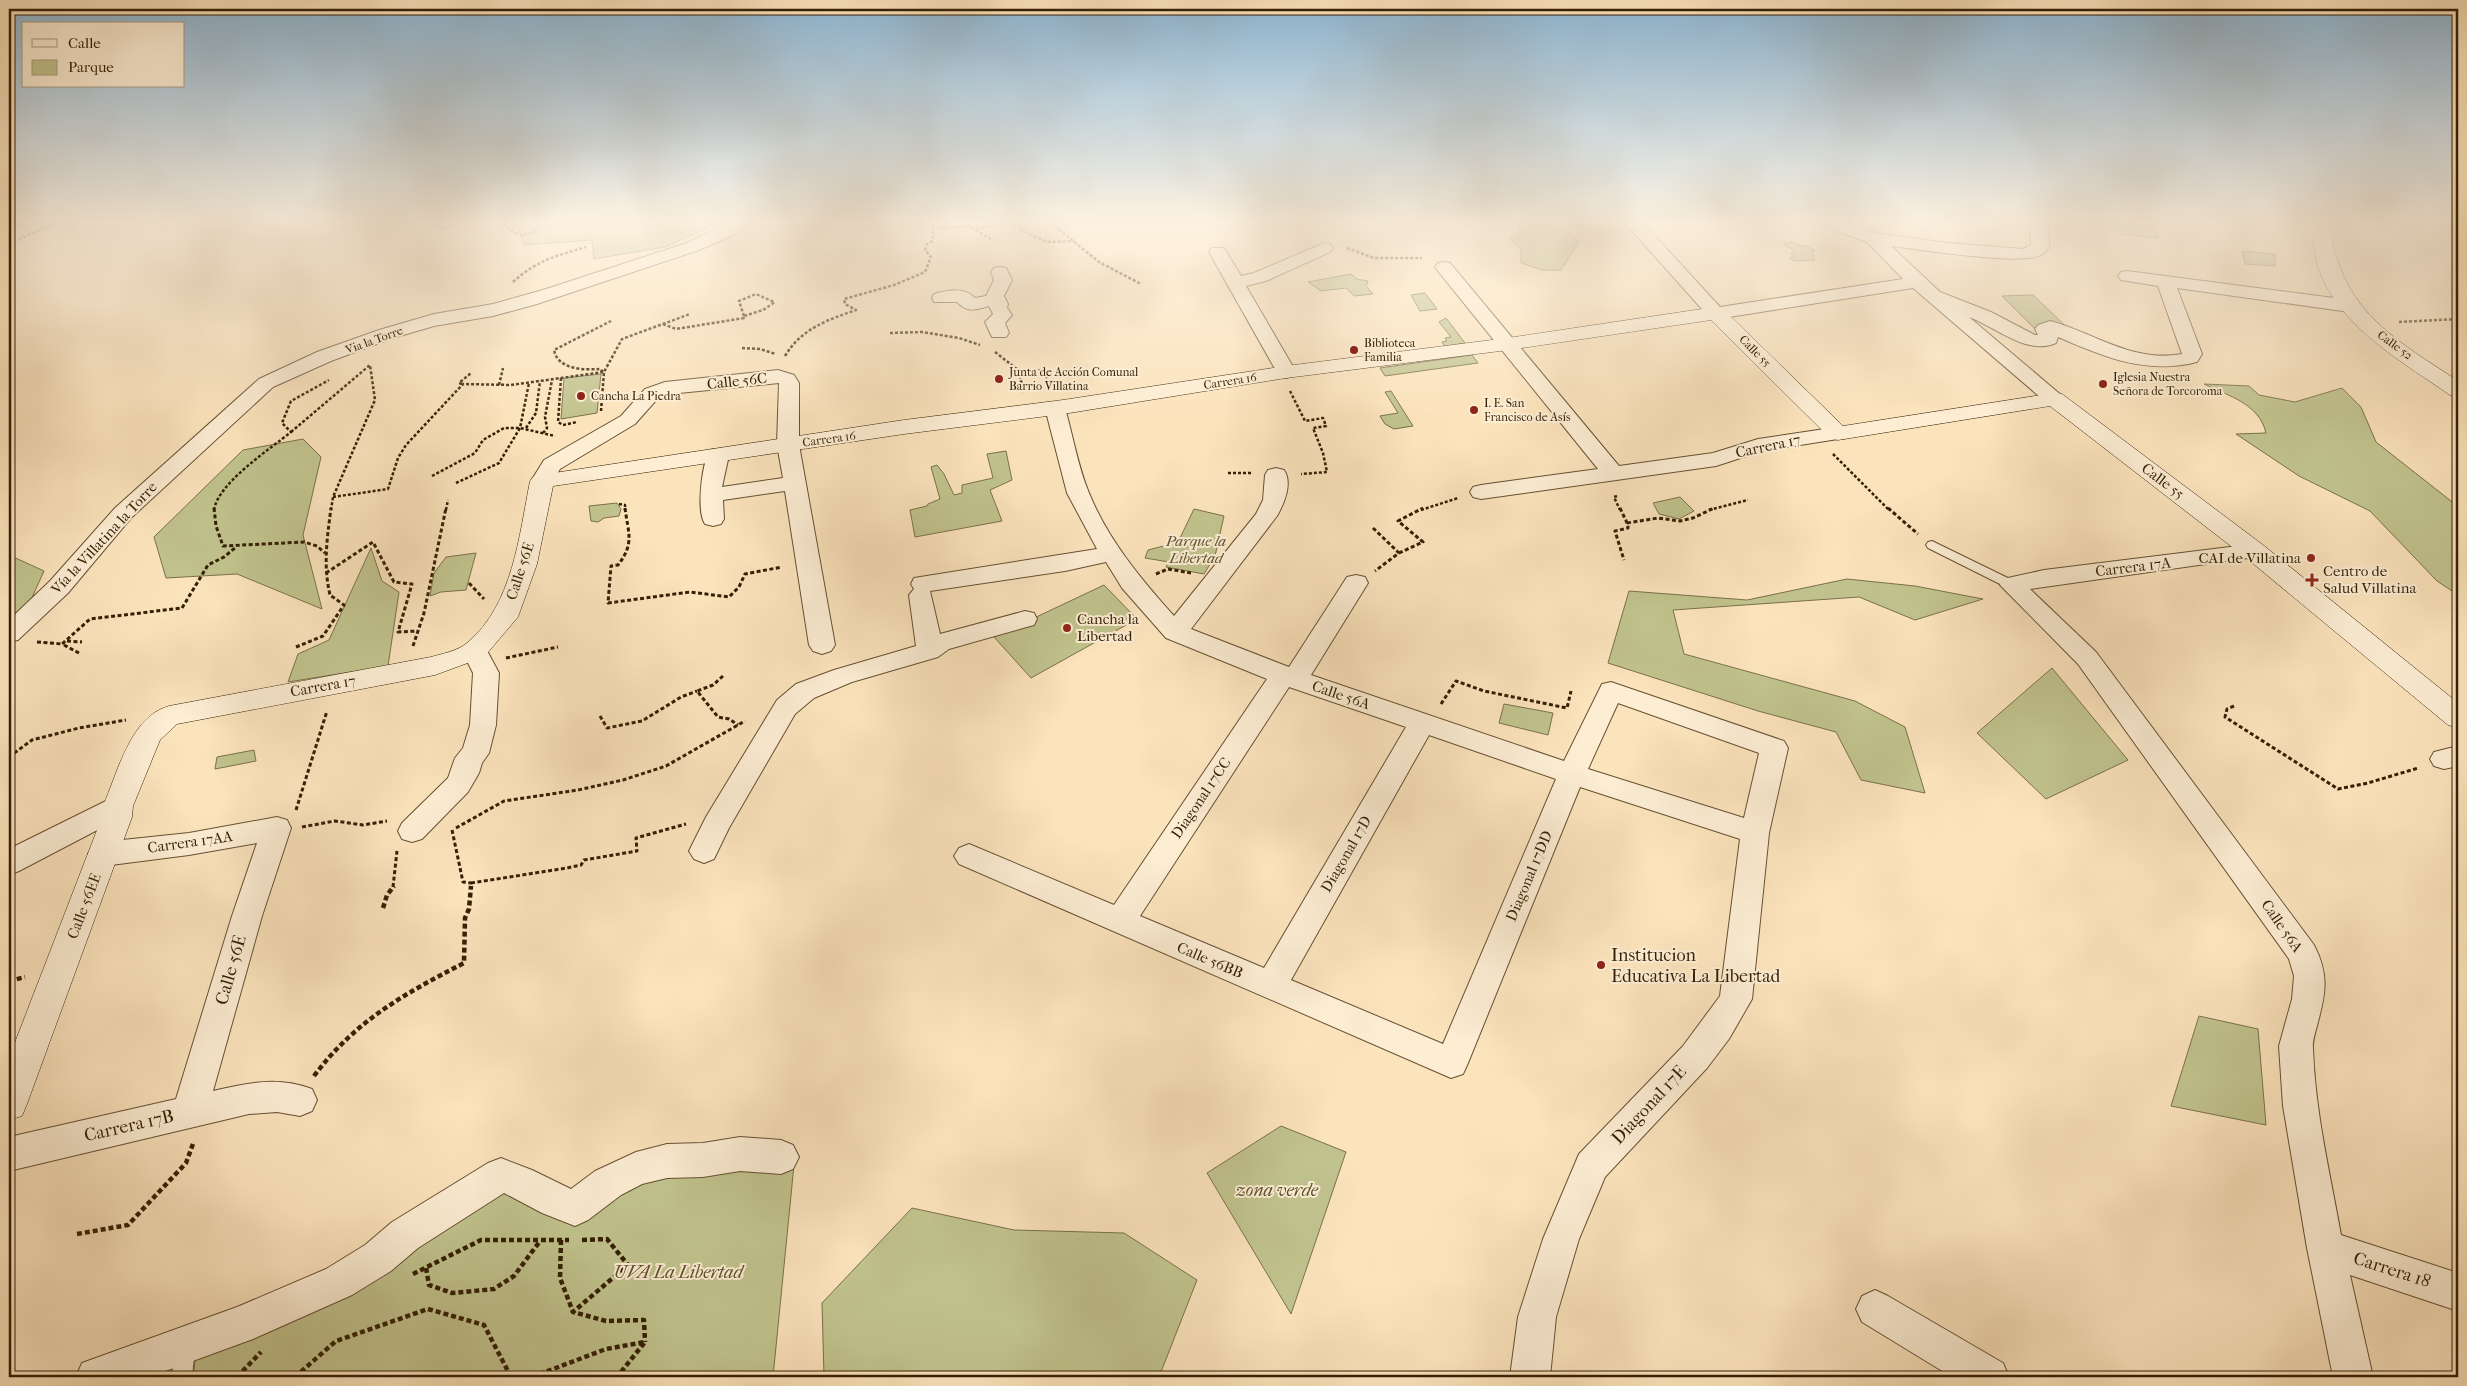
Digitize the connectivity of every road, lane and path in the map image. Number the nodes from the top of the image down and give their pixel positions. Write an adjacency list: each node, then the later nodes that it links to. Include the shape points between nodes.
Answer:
1 (571, 288): 37 (street, Via la Torre, via 394,332 289,371)
2 (886, 288): 27 (path, via 851,294 844,299 845,304 856,310 810,328 790,346)
3 (994, 288): 13 (street)
4 (999, 288): 13 (street)
5 (1238, 288): 30 (street)
6 (1461, 288): 26 (street)
7 (1693, 288): 17 (street, Calle 55)
8 (1883, 288): 17 (street, Carrera 16)
9 (1923, 288): 14 (street, Calle 55)
10 (2167, 288): 14 (street, via 2192,354 2182,361 2117,354 2050,327 2045,329 2049,339 2036,342 1984,316)
11 (2214, 288): 16 (street)
12 (2339, 288): 16 (street, Calle 52)
13 (997, 295): 15 (street, via 970,305 962,296); 25 (street, via 998,308 1003,314 995,322)
14 (1933, 296): 42 (street, Calle 55)
15 (941, 298)
16 (2350, 306): 22 (street, Calle 52)
17 (1716, 313): 26 (street, Carrera 16); 51 (street, Calle 55)
18 (690, 314): 23 (path)
19 (744, 316): 19 (path, via 763,310 775,302 756,294 739,301); 23 (path, via 676,329)
20 (2458, 319): 22 (path)
21 (611, 321): 29 (path, via 554,350 558,362)
22 (2366, 323): 41 (street, Calle 52, via 2382,338)
23 (662, 324): 29 (path, via 622,339)
24 (890, 333): 25 (path, via 922,332)
25 (992, 339): 32 (path)
26 (1508, 344): 30 (street, Carrera 16); 57 (street)
27 (785, 356)
28 (503, 368): 40 (path)
29 (604, 372): 33 (path); 44 (path)
30 (1286, 372): 43 (street, Carrera 16)
31 (471, 373): 39 (path, via 459,383)
32 (1019, 374): 43 (path); 43 (path, via 1042,370)
33 (561, 378): 35 (path); 46 (path, via 558,422 563,425)
34 (332, 379): 49 (path, via 291,401 282,423)
35 (552, 380): 36 (path); 50 (path, via 545,417 547,428)
36 (540, 381): 38 (path); 48 (path, via 534,423)
37 (266, 383): 88 (street, Vía la Villatina la Torre, via 123,513 59,587)
38 (528, 383): 40 (path); 47 (path)
39 (463, 384): 40 (path); 65 (path, via 406,445 388,489)
40 (499, 385)
41 (2458, 390)
42 (2054, 398): 51 (street, Carrera 17); 74 (street, Calle 55)
43 (1050, 409): 54 (street, Carrera 16); 75 (street, Calle 56A, via 1078,493)
44 (601, 414)
45 (1313, 420): 56 (path, via 1322,418 1326,426 1313,428)
46 (582, 421)
47 (520, 428): 48 (path); 59 (path, via 504,428 484,440 475,453); 61 (path, via 499,463)
48 (526, 429): 50 (path)
49 (291, 432): 65 (path, via 370,365 375,400); 73 (path, via 260,456 221,493 214,505 220,541 223,546)
50 (543, 433): 53 (path)
51 (1838, 433): 52 (street, Carrera 17)
52 (1814, 436): 57 (street, Carrera 17, via 1758,445 1716,459); 72 (path, via 1884,505)
53 (556, 437)
54 (788, 445): 55 (street, Carrera 16); 60 (street, Calle 56C, via 790,383 787,379 778,376 665,388 652,393 628,420 552,465); 62 (street, Calle 56C)
55 (718, 454): 60 (street, Carrera 16); 64 (street)
56 (1327, 472)
57 (1616, 472): 63 (street, Carrera 17); 70 (path, via 1636,492 1614,497)
58 (1276, 475): 80 (street, via 1274,500 1266,516)
59 (432, 476)
60 (542, 481): 96 (street, Calle 56E, via 525,564 505,617)
61 (456, 483)
62 (795, 483): 64 (street); 83 (street, Calle 56C)
63 (1481, 492): 76 (path, via 1426,507 1398,520 1423,542)
64 (712, 495): 69 (street)
65 (333, 497): 77 (path)
66 (448, 500): 86 (path)
67 (1748, 500): 70 (path, via 1707,510 1693,518 1658,518)
68 (619, 504): 83 (path, via 625,505 631,544 618,566 611,566 608,604 690,592 729,597 745,574 785,567)
69 (713, 519)
70 (1627, 523): 78 (path, via 1628,528 1615,531)
71 (1373, 528): 76 (path)
72 (1932, 545): 84 (lane)
73 (237, 547): 77 (path, via 304,542 317,546); 89 (path, via 208,564 182,608 90,620)
74 (2254, 551): 84 (street, Carrera 17A); 108 (street, Calle 55)
75 (1112, 553): 82 (street, Calle 56A); 94 (street, via 922,590)
76 (1399, 553): 81 (path)
77 (325, 554): 79 (path)
78 (1624, 560)
79 (325, 574): 86 (path, via 373,542 394,582 412,584 398,632); 92 (path, via 330,595 344,605 323,636)
80 (1217, 579): 82 (path, via 1168,569); 87 (street)
81 (1356, 583): 99 (street, Diagonal 17CC)
82 (1133, 584): 87 (street, Calle 56A)
83 (812, 585): 91 (street, Calle 56C)
84 (2012, 585): 138 (street, Calle 56A, via 2087,658 2302,954 2310,976 2308,999 2296,1046 2300,1106)
85 (1025, 619): 94 (street, via 940,643)
86 (417, 632): 97 (path)
87 (1175, 632): 99 (street, Calle 56A)
88 (9, 634)
89 (67, 641): 90 (path); 95 (path, via 62,644)
90 (82, 642)
91 (822, 645)
92 (296, 647)
93 (558, 647): 96 (path, via 494,660)
94 (928, 651): 115 (street, via 843,676 805,691 786,707)
95 (79, 653)
96 (476, 654): 97 (street, Carrera 17); 117 (street, via 486,673 483,726 475,753 469,758 458,785)
97 (402, 672): 100 (street, Carrera 17)
98 (723, 676): 101 (path, via 713,685)
99 (1289, 677): 107 (street, Calle 56A); 126 (street, Diagonal 17CC)
100 (335, 684): 105 (street, Carrera 17); 116 (path, via 295,811)
101 (697, 691): 106 (path, via 642,721 607,728); 110 (path, via 718,717)
102 (1572, 691): 107 (path, via 1568,708 1484,691 1456,681)
103 (1611, 691): 113 (street, Diagonal 17DD); 119 (street, Diagonal 17E, via 1774,748)
104 (2234, 706): 112 (path, via 2227,709 2225,717 2338,789)
105 (169, 716): 111 (path, via 134,718 32,740); 114 (street, Calle 56EE, via 148,734)
106 (600, 716)
107 (1430, 716): 113 (street, Calle 56A); 127 (street, Diagonal 17D)
108 (2458, 718)
109 (746, 721): 110 (path)
110 (738, 725): 118 (path, via 666,766 578,790 504,801)
111 (9, 757)
112 (2451, 758)
113 (1572, 774): 119 (street, Calle 56A); 128 (street, Diagonal 17DD)
114 (118, 806): 121 (street, Calle 56EE); 123 (street)
115 (716, 825): 120 (street); 124 (path, via 699,822 636,838 637,851 584,860 581,865)
116 (277, 828): 117 (path, via 335,821 363,825 392,820 403,821); 121 (street, Carrera 17AA, via 189,844); 131 (street, Calle 56E, via 247,916)
117 (413, 830): 118 (path); 125 (path, via 399,843 394,863 394,886)
118 (452, 830): 124 (path, via 463,882)
119 (1755, 833): 153 (street, Diagonal 17E, via 1736,999 1695,1057 1592,1166 1561,1239 1537,1317)
120 (704, 851)
121 (104, 854): 130 (street, Calle 56EE)
122 (969, 856): 126 (street, Calle 56BB)
123 (9, 863)
124 (471, 883): 129 (path, via 465,918 464,963 387,1004 351,1031 330,1053)
125 (383, 908)
126 (1120, 921): 127 (street, Calle 56BB)
127 (1271, 986): 128 (street, Calle 56BB)
128 (1450, 1063)
129 (300, 1100): 131 (street, Carrera 17B, via 277,1096 249,1098)
130 (9, 1104)
131 (189, 1113): 132 (street, Carrera 17B)
132 (9, 1154)
133 (781, 1157): 146 (street, via 740,1154 667,1161 636,1169 608,1183 575,1208 550,1200 513,1178 501,1175 405,1235 378,1258 339,1282 240,1325)
134 (172, 1180): 135 (path, via 128,1225)
135 (77, 1234)
136 (540, 1240): 137 (path); 139 (path, via 481,1240); 139 (path, via 514,1276 494,1289 452,1293 430,1285)
137 (561, 1240): 143 (path, via 560,1278); 143 (path, via 606,1239 628,1265)
138 (2325, 1248): 141 (street, Carrera 18); 155 (street, Calle 56A)
139 (426, 1268): 140 (path)
140 (409, 1276)
141 (2458, 1292)
142 (1875, 1310): 154 (street)
143 (573, 1312): 144 (path, via 606,1321 644,1320)
144 (645, 1342): 151 (path, via 606,1349); 152 (path)
145 (263, 1350): 148 (path)
146 (184, 1360): 147 (street)
147 (96, 1377)
148 (237, 1377)
149 (295, 1377): 150 (path, via 336,1341 428,1309 484,1325)
150 (511, 1377)
151 (532, 1377)
152 (617, 1377)
153 (1530, 1377)
154 (1989, 1377)
155 (2353, 1377)

